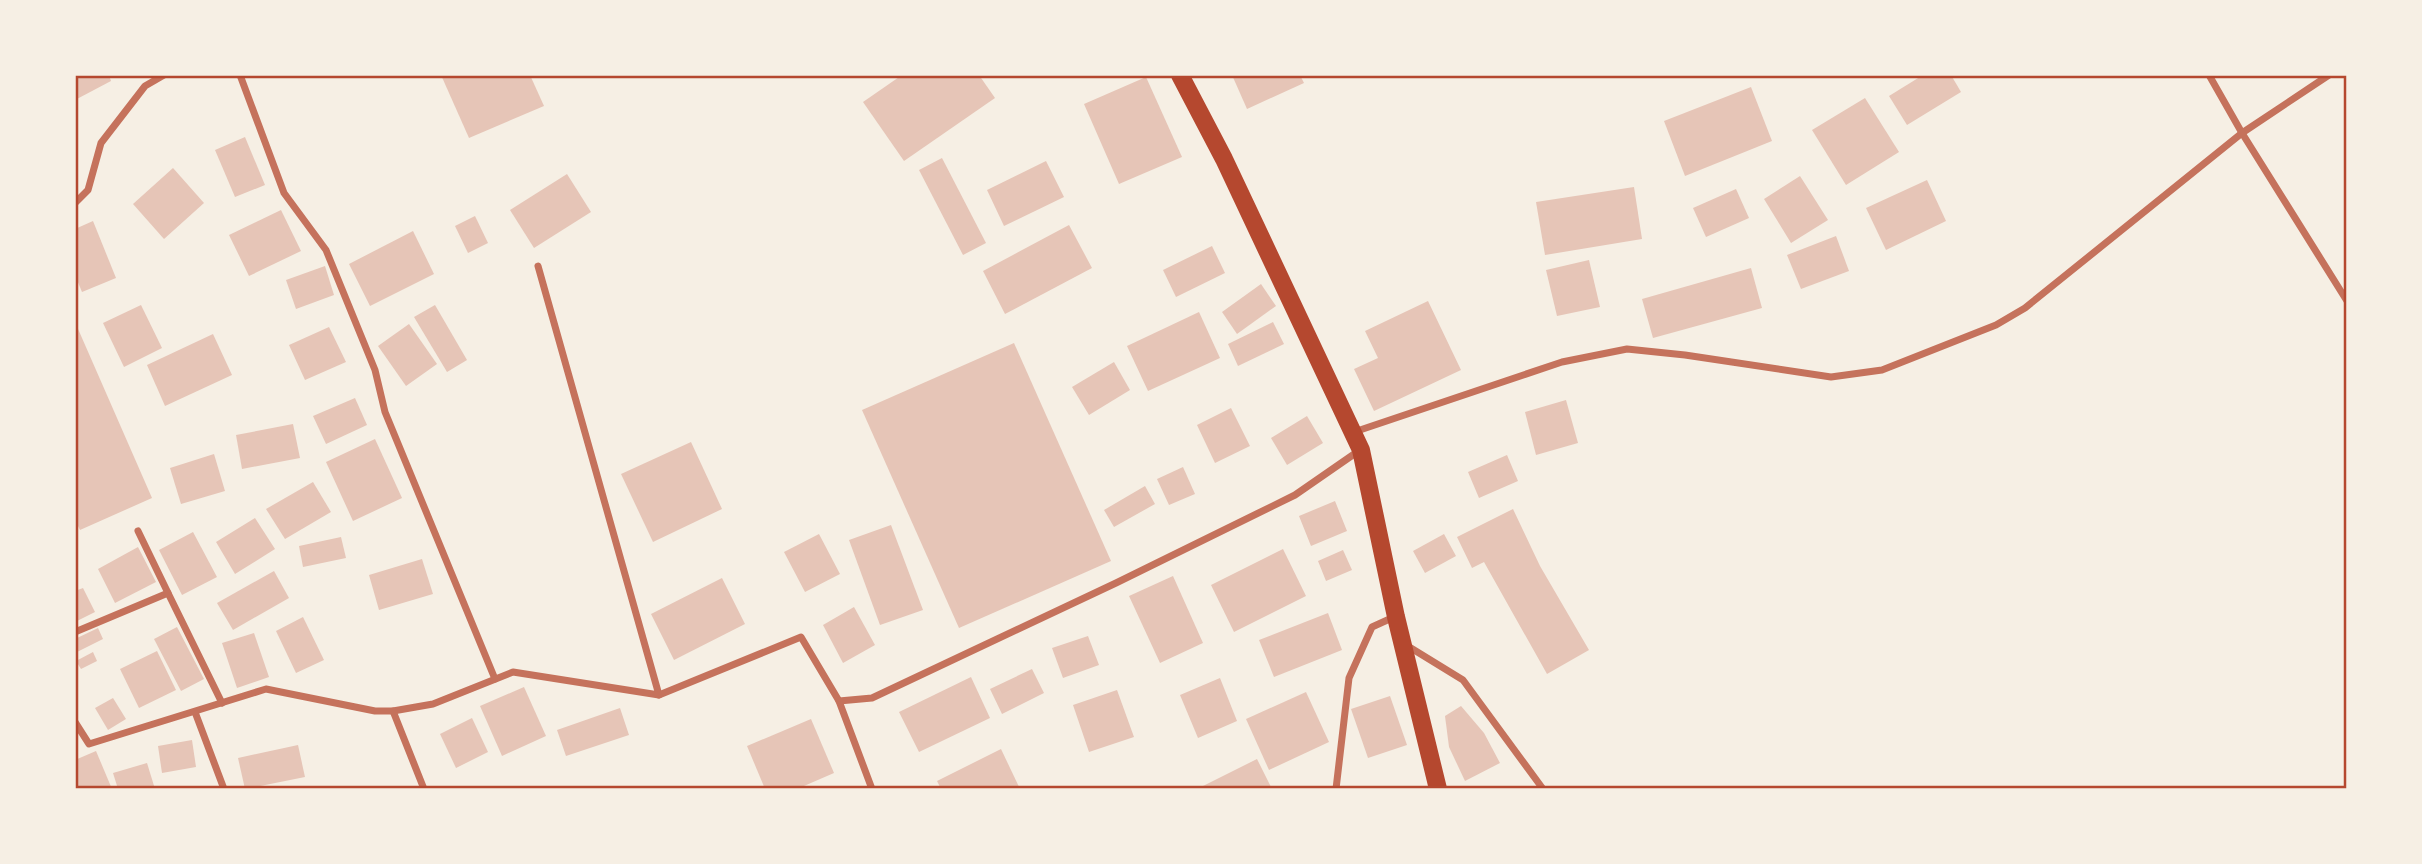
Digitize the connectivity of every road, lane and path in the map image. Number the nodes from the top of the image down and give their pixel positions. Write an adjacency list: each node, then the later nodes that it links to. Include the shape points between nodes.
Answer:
1 (164, 75): 7 (street, via 145,86 101,143 88,190)
2 (240, 75): 17 (street, via 284,193 326,250 375,370 385,412)
3 (1180, 75): 10 (main road)
4 (2209, 75): 6 (street)
5 (2329, 75): 6 (street)
6 (2242, 133): 9 (street); 10 (street, via 2025,308 1996,326 1882,370 1832,376 1627,349 1562,362)
7 (75, 203)
8 (538, 266): 18 (street)
9 (2347, 301)
10 (1354, 432): 11 (main road)
11 (1361, 450): 14 (main road); 19 (street, via 1295,495 1116,583 872,698)
12 (138, 531): 13 (street)
13 (169, 593): 15 (street); 20 (street)
14 (1395, 617): 16 (main road); 27 (street, via 1372,627 1349,678)
15 (75, 632)
16 (1402, 642): 28 (main road); 29 (street, via 1463,680)
17 (495, 679): 18 (street, via 513,672); 21 (street, via 433,704)
18 (659, 695): 19 (street, via 801,637)
19 (839, 701): 26 (street)
20 (222, 703): 21 (street, via 266,689); 22 (street)
21 (393, 711): 25 (street)
22 (195, 712): 23 (street, via 89,744); 24 (street)
23 (75, 722)
24 (224, 789)
25 (424, 789)
26 (872, 789)
27 (1336, 789)
28 (1438, 789)
29 (1544, 789)

